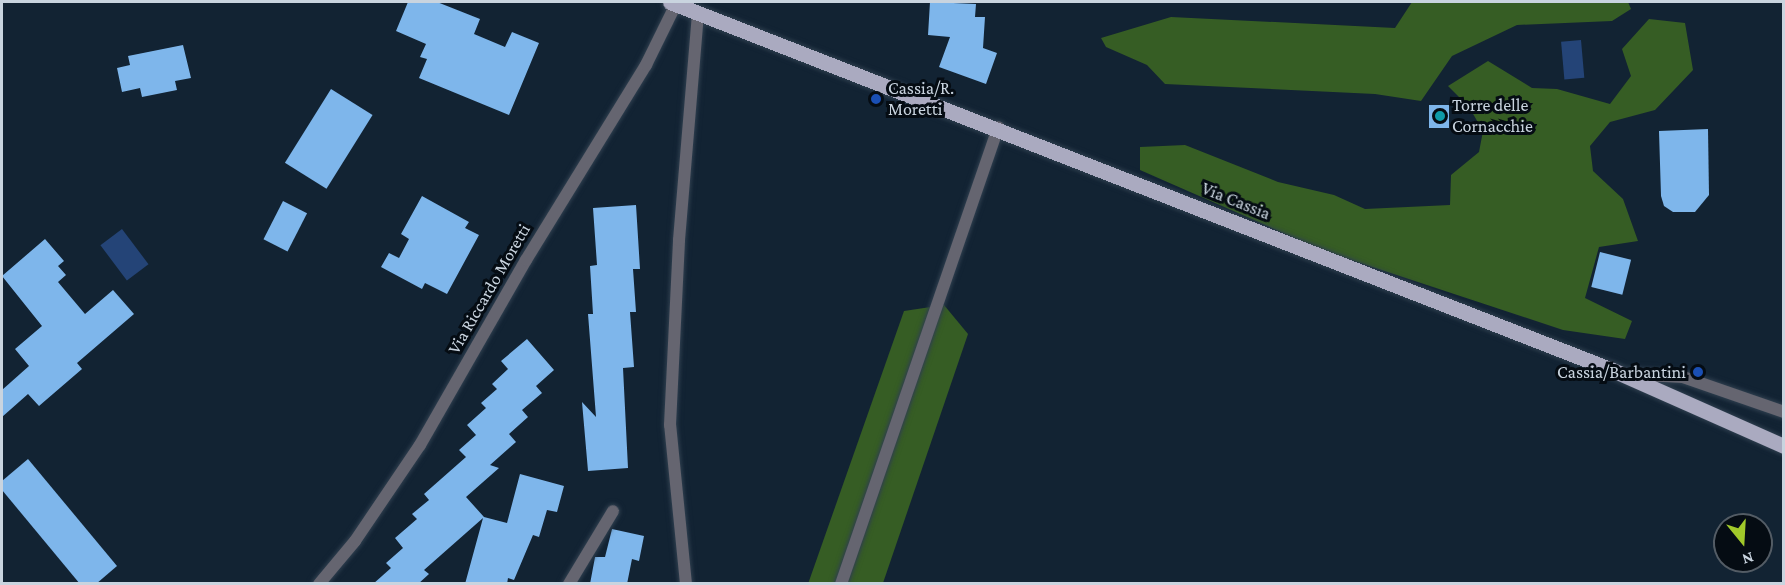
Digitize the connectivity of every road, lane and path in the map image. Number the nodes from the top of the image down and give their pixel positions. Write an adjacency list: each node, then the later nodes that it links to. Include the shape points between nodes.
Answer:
1 (673, 3): 2 (main road, Via Cassia); 8 (street, Via Riccardo Moretti, via 646,65 526,260 420,445 355,541)
2 (698, 14): 3 (main road, Via Cassia); 10 (street, via 679,240 670,425)
3 (998, 127): 4 (main road, Via Cassia); 11 (street)
4 (1623, 374): 5 (street, via 1683,377); 6 (main road, Via Cassia)
5 (1784, 412)
6 (1784, 446)
7 (613, 511): 9 (street)
8 (319, 584)
9 (569, 584)
10 (686, 584)
11 (841, 584)

